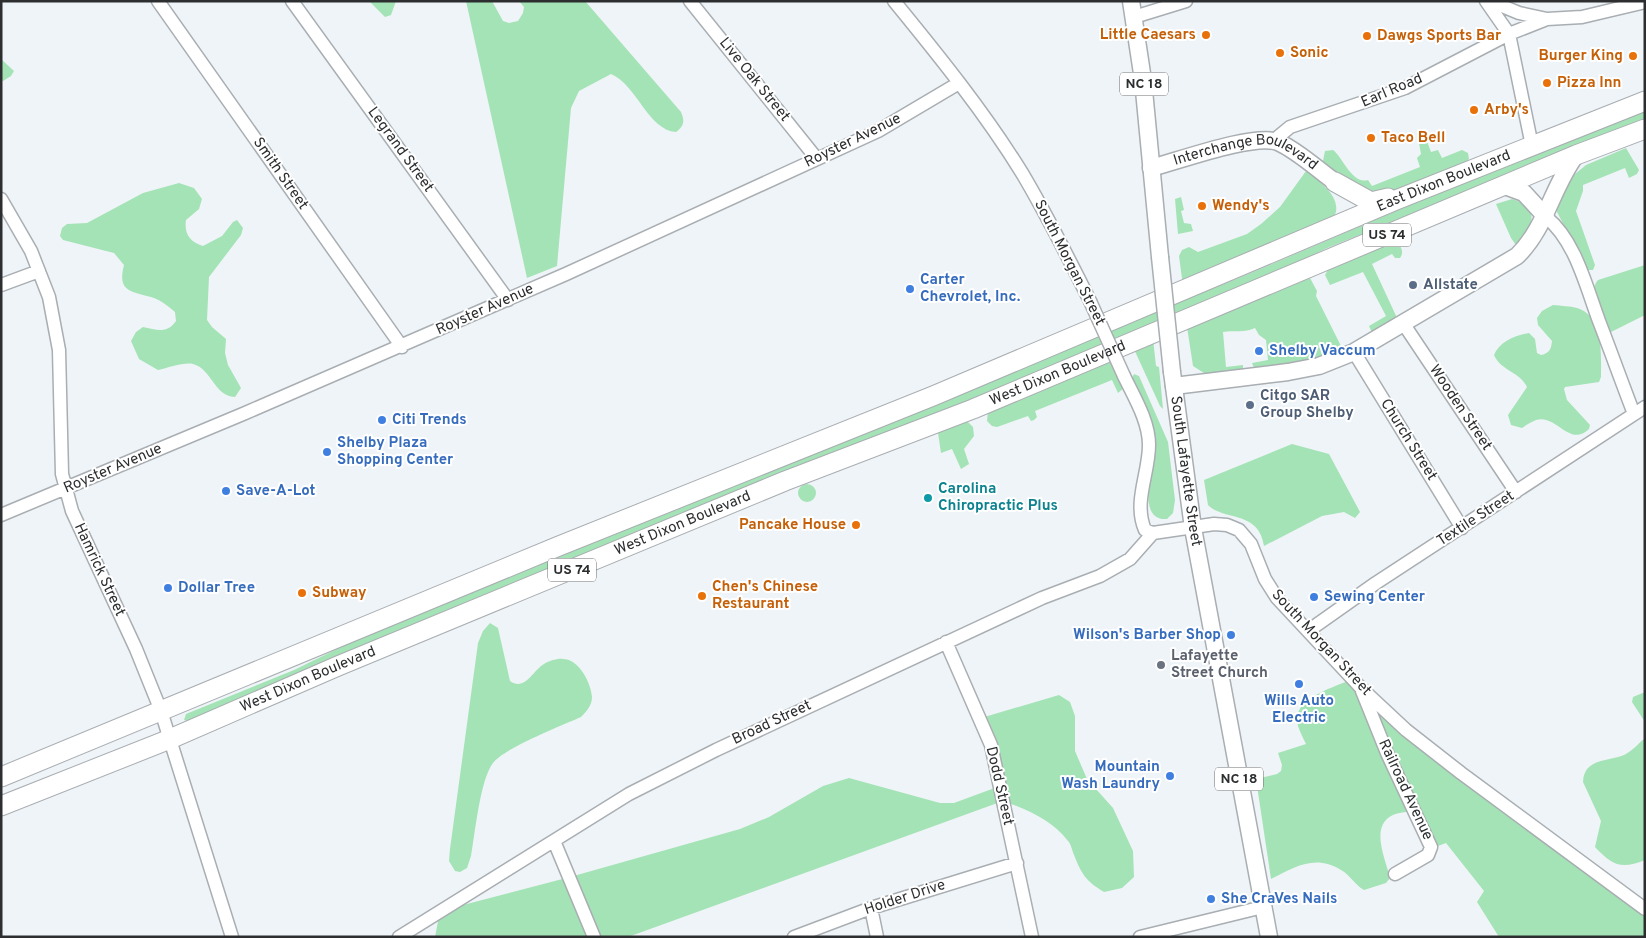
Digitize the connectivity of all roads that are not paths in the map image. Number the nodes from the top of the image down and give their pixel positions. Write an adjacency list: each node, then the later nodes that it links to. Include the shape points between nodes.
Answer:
1 (158, 1): 32 (street, Smith Street)
2 (292, 1): 28 (street, Legrand Street)
3 (690, 1): 18 (street, Live Oak Street)
4 (894, 1): 12 (street, South Morgan Street)
5 (1186, 1): 9 (street)
6 (1486, 1): 11 (street)
7 (1490, 1): 10 (street, via 1519,13)
8 (1645, 2): 10 (street, via 1598,14)
9 (1133, 9): 19 (main road, South Lafayette Street / NC 18, via 1142,63)
10 (1547, 19): 11 (street, Earl Road)
11 (1509, 34): 15 (street, Earl Road, via 1405,88 1290,127); 16 (street)
12 (959, 83): 18 (street, Royster Avenue, via 878,131); 41 (street, South Morgan Street, bridge, via 1020,171 1055,230 1124,376 1147,430 1148,459 1140,511 1144,529)
13 (1645, 101): 16 (highway, East Dixon Boulevard / US 74)
14 (1645, 129): 17 (highway, East Dixon Boulevard / US 74)
15 (1273, 141): 19 (main road, Interchange Boulevard, via 1247,142); 20 (main road, Interchange Boulevard)
16 (1532, 146): 23 (highway, East Dixon Boulevard / US 74)
17 (1576, 155): 21 (highway, East Dixon Boulevard / US 74); 24 (main road, via 1562,175)
18 (818, 159): 28 (street, Royster Avenue)
19 (1151, 168): 34 (main road, South Lafayette Street / NC 18, bridge)
20 (1335, 182): 23 (highway, via 1371,202 1389,197); 25 (highway, via 1342,196)
21 (1505, 186): 24 (main road, via 1524,193); 31 (highway, East Dixon Boulevard / US 74)
22 (1, 199): 26 (street, Hamrick Street)
23 (1396, 200): 25 (highway, East Dixon Boulevard / US 74)
24 (1546, 217): 30 (main road, via 1531,240 1510,262); 35 (street, via 1566,240)
25 (1343, 222): 29 (highway, East Dixon Boulevard / US 74)
26 (39, 271): 27 (street); 36 (street, Hamrick Street, via 49,297 59,350 61,466)
27 (1, 285)
28 (508, 300): 32 (street, Royster Avenue)
29 (1134, 312): 45 (highway, West Dixon Boulevard / US 74)
30 (1403, 323): 33 (main road); 37 (street, Wooden Street)
31 (1144, 337): 46 (highway, West Dixon Boulevard / US 74, via 925,429 763,490)
32 (402, 346): 36 (street, Royster Avenue)
33 (1354, 352): 34 (main road, via 1309,369); 40 (street, Church Street)
34 (1173, 379): 39 (main road, South Lafayette Street / NC 18)
35 (1639, 410): 37 (street, Textile Street)
36 (65, 489): 38 (street, Royster Avenue); 45 (street, Hamrick Street, via 78,526 136,649)
37 (1516, 492): 40 (street, Textile Street)
38 (1, 514)
39 (1193, 528): 41 (street, South Morgan Street); 42 (street, South Morgan Street, via 1227,525 1243,533 1271,589); 52 (main road, South Lafayette Street / NC 18)
40 (1462, 528): 42 (street, Textile Street)
41 (1153, 533): 43 (street, Broad Street, via 1136,554 1120,566)
42 (1308, 631): 44 (street, South Morgan Street)
43 (946, 642): 49 (street, Broad Street, via 629,794); 50 (street, Dodd Street, via 991,745)
44 (1362, 689): 51 (street, Railroad Avenue, via 1387,753 1431,847 1428,855); 54 (street, South Morgan Street, via 1437,755)
45 (161, 711): 46 (street, Hamrick Street); 47 (highway, West Dixon Boulevard / US 74)
46 (170, 739): 48 (highway, West Dixon Boulevard / US 74); 55 (street, Hamrick Street)
47 (1, 777)
48 (1, 806)
49 (554, 841): 56 (street, Broad Street); 57 (street)
50 (1016, 863): 53 (street, Holder Drive); 60 (street, Dodd Street)
51 (1395, 874)
52 (1263, 907): 61 (street); 62 (main road, South Lafayette Street / NC 18)
53 (871, 908): 58 (street, Holder Drive); 59 (street)
54 (1645, 909)
55 (232, 937)
56 (400, 937)
57 (594, 937)
58 (794, 937)
59 (877, 937)
60 (1032, 937)
61 (1140, 937)
62 (1269, 937)

